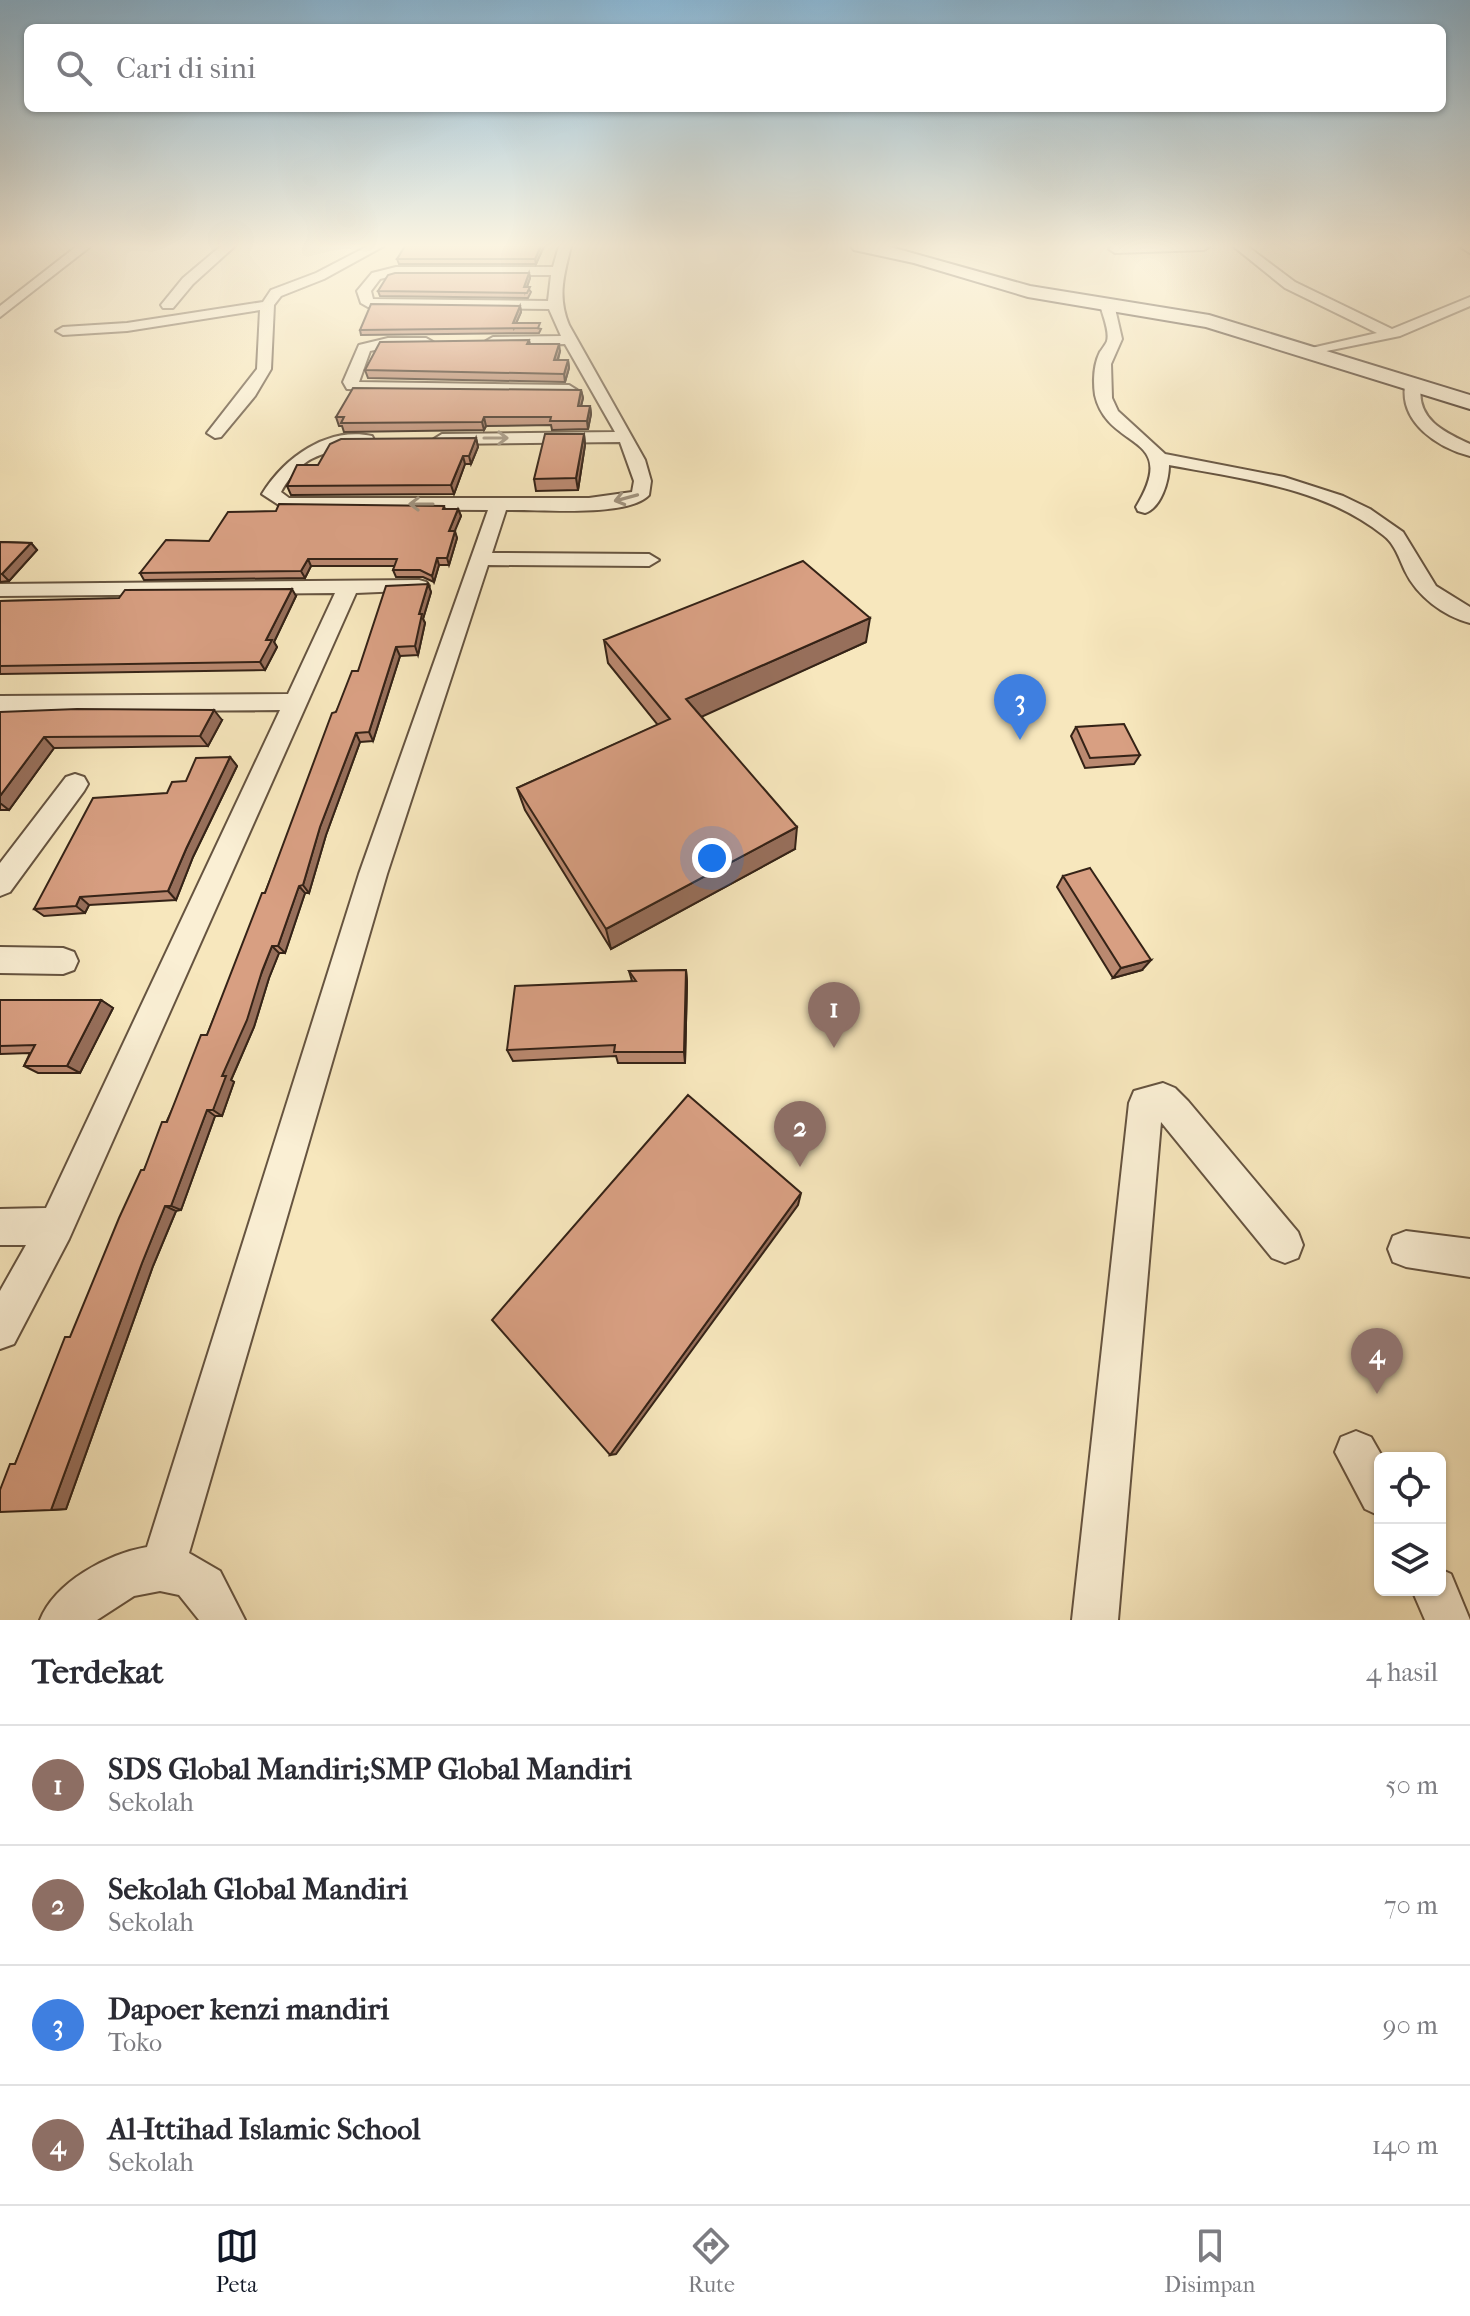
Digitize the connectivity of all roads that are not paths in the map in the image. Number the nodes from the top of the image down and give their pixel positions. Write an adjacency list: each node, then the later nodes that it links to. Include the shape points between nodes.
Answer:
1 (161, 322): 8 (street)
2 (266, 322): 17 (street, via 264,369)
3 (561, 322): 10 (street)
4 (1111, 322): 22 (street, via 1115,339 1105,356 1104,400)
5 (1206, 322): 13 (street)
6 (1365, 322): 9 (street)
7 (1423, 322): 9 (street)
8 (63, 331)
9 (1390, 334): 13 (street)
10 (569, 340): 12 (street); 15 (street)
11 (443, 341): 15 (street, via 364,348 352,386)
12 (484, 341)
13 (1312, 352): 14 (street)
14 (1413, 386): 16 (street); 21 (street, via 1415,415)
15 (598, 390): 18 (street)
16 (1470, 402)
17 (215, 433)
18 (626, 437): 20 (street, one-way to 18); 23 (street, one-way to 23, via 645,482 640,495 621,501)
19 (386, 439): 23 (street, one-way to 19, via 285,503 271,494 311,450 343,440)
20 (430, 439)
21 (1470, 451)
22 (1157, 458): 24 (street, via 1162,478); 30 (street, via 1313,490 1361,510 1393,532 1425,589)
23 (499, 504): 25 (street)
24 (1145, 507)
25 (479, 559): 26 (street); 46 (street, via 373,874)
26 (649, 560)
27 (423, 586): 28 (street)
28 (348, 587): 29 (street); 31 (street)
29 (0, 590)
30 (1470, 616)
31 (297, 702): 32 (street); 38 (street)
32 (0, 704)
33 (75, 784): 34 (street)
34 (10, 855): 35 (street)
35 (0, 884)
36 (0, 960): 37 (street)
37 (63, 961)
38 (56, 1226): 39 (street); 43 (street)
39 (0, 1227)
40 (1285, 1245): 50 (street, via 1176,1113 1163,1100 1146,1103)
41 (1406, 1249): 42 (street)
42 (1470, 1258)
43 (0, 1330)
44 (1356, 1452): 45 (street)
45 (1374, 1484)
46 (163, 1567): 48 (street, via 117,1579 85,1598); 49 (street, via 196,1579)
47 (1438, 1596): 51 (street)
48 (63, 1620)
49 (222, 1620)
50 (1095, 1620)
51 (1449, 1620)

